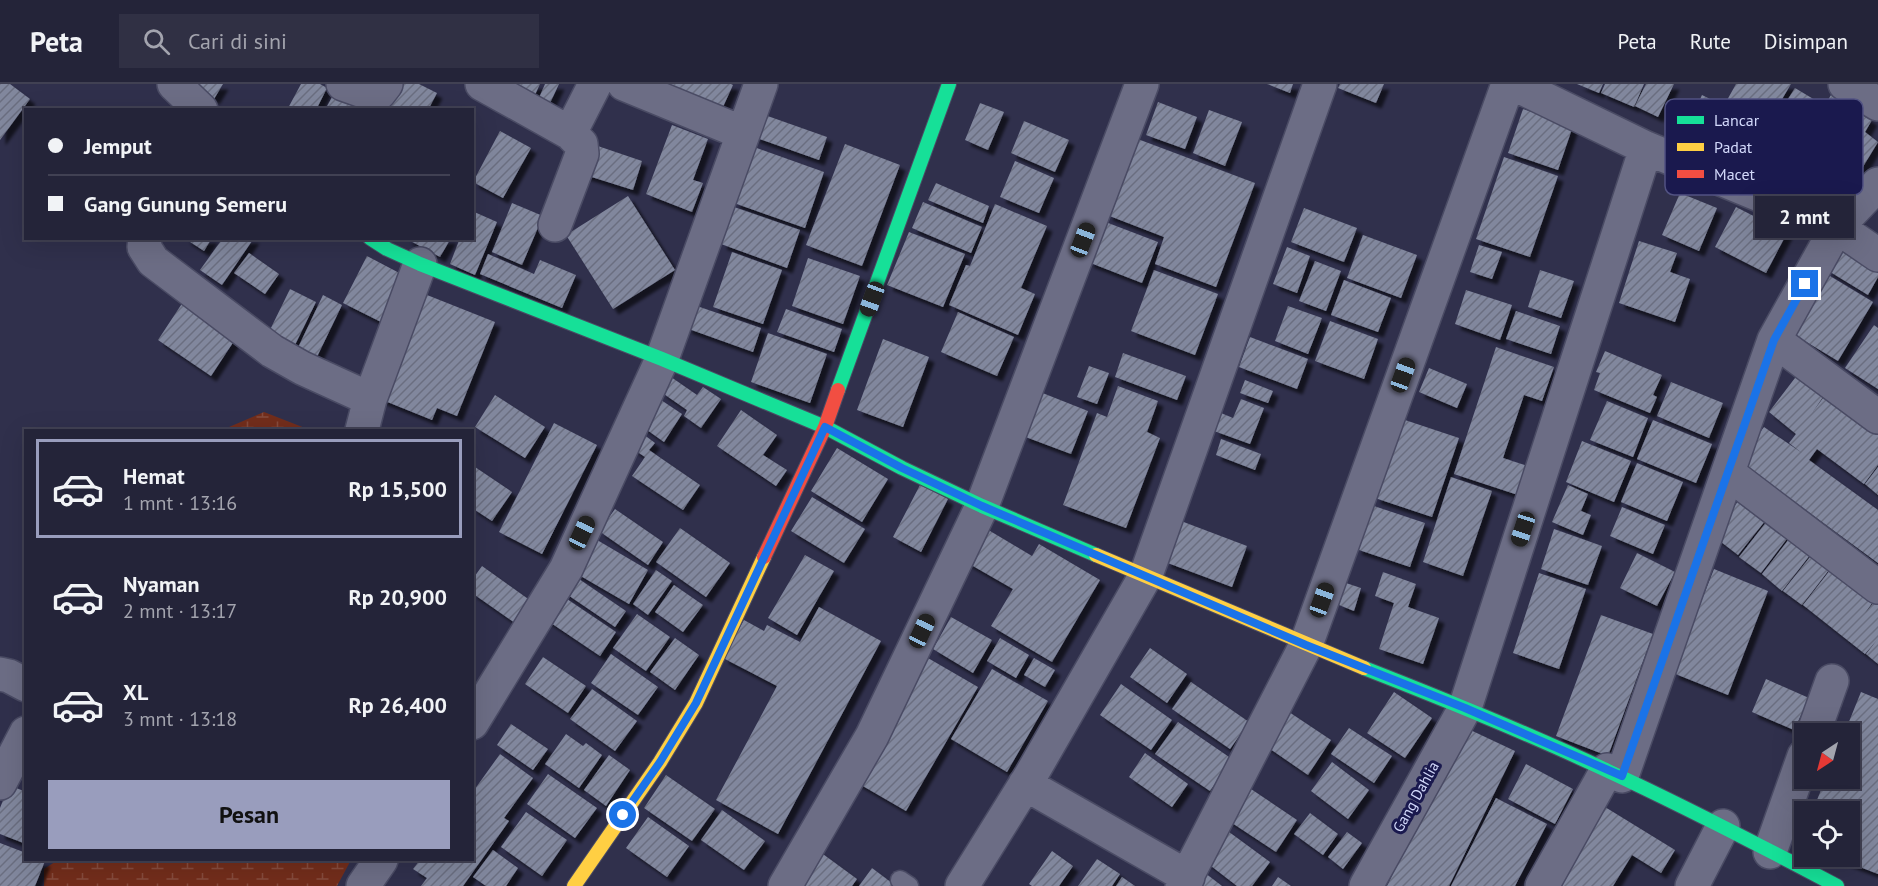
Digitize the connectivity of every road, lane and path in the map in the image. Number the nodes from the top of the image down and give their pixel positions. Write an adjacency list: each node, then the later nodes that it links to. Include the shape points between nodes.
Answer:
1 (174, 84): 15 (street)
2 (343, 84): 3 (street, via 374,94)
3 (386, 84)
4 (482, 84): 16 (street)
5 (595, 84): 16 (street)
6 (624, 84): 17 (street)
7 (762, 84): 17 (street)
8 (949, 84): 32 (street)
9 (1142, 84): 35 (street)
10 (1320, 84): 36 (street)
11 (1508, 84): 38 (street)
12 (1514, 84): 18 (street)
13 (1845, 84): 14 (street)
14 (1878, 104)
15 (199, 108)
16 (570, 133): 22 (street, via 581,144 582,154)
17 (743, 133): 29 (street)
18 (1646, 148): 19 (street); 42 (street, Gang Dahlia)
19 (1665, 156)
20 (1878, 184): 23 (street)
21 (1760, 195): 23 (street)
22 (555, 225)
23 (1837, 227): 26 (street); 28 (street)
24 (145, 240): 30 (street, via 144,247 153,261 272,351)
25 (373, 240): 27 (street)
26 (1878, 255)
27 (420, 264): 29 (street); 30 (street)
28 (1774, 340): 31 (street); 34 (street)
29 (662, 358): 32 (street); 43 (street, via 566,568)
30 (370, 399): 33 (street)
31 (1878, 417)
32 (825, 427): 35 (street); 55 (street, via 696,703)
33 (362, 429)
34 (1728, 473): 37 (street); 46 (street)
35 (982, 506): 36 (street); 56 (street, via 872,736)
36 (1146, 575): 38 (street); 48 (street)
37 (1878, 587)
38 (1306, 645): 42 (street); 53 (street)
39 (0, 674): 41 (street)
40 (1832, 681): 44 (street)
41 (24, 684)
42 (1465, 708): 46 (street); 58 (street, Gang Dahlia)
43 (474, 720)
44 (1817, 723)
45 (24, 737): 47 (street)
46 (1615, 773): 50 (street); 59 (street)
47 (0, 783)
48 (1025, 784): 53 (street); 57 (street)
49 (1794, 784): 51 (street)
50 (1723, 826): 51 (street); 60 (street)
51 (1770, 852): 61 (street)
52 (380, 861): 54 (street)
53 (1185, 882)
54 (363, 886)
55 (574, 886)
56 (785, 886)
57 (962, 886)
58 (1366, 886)
59 (1542, 886)
60 (1692, 886)
61 (1835, 886)

